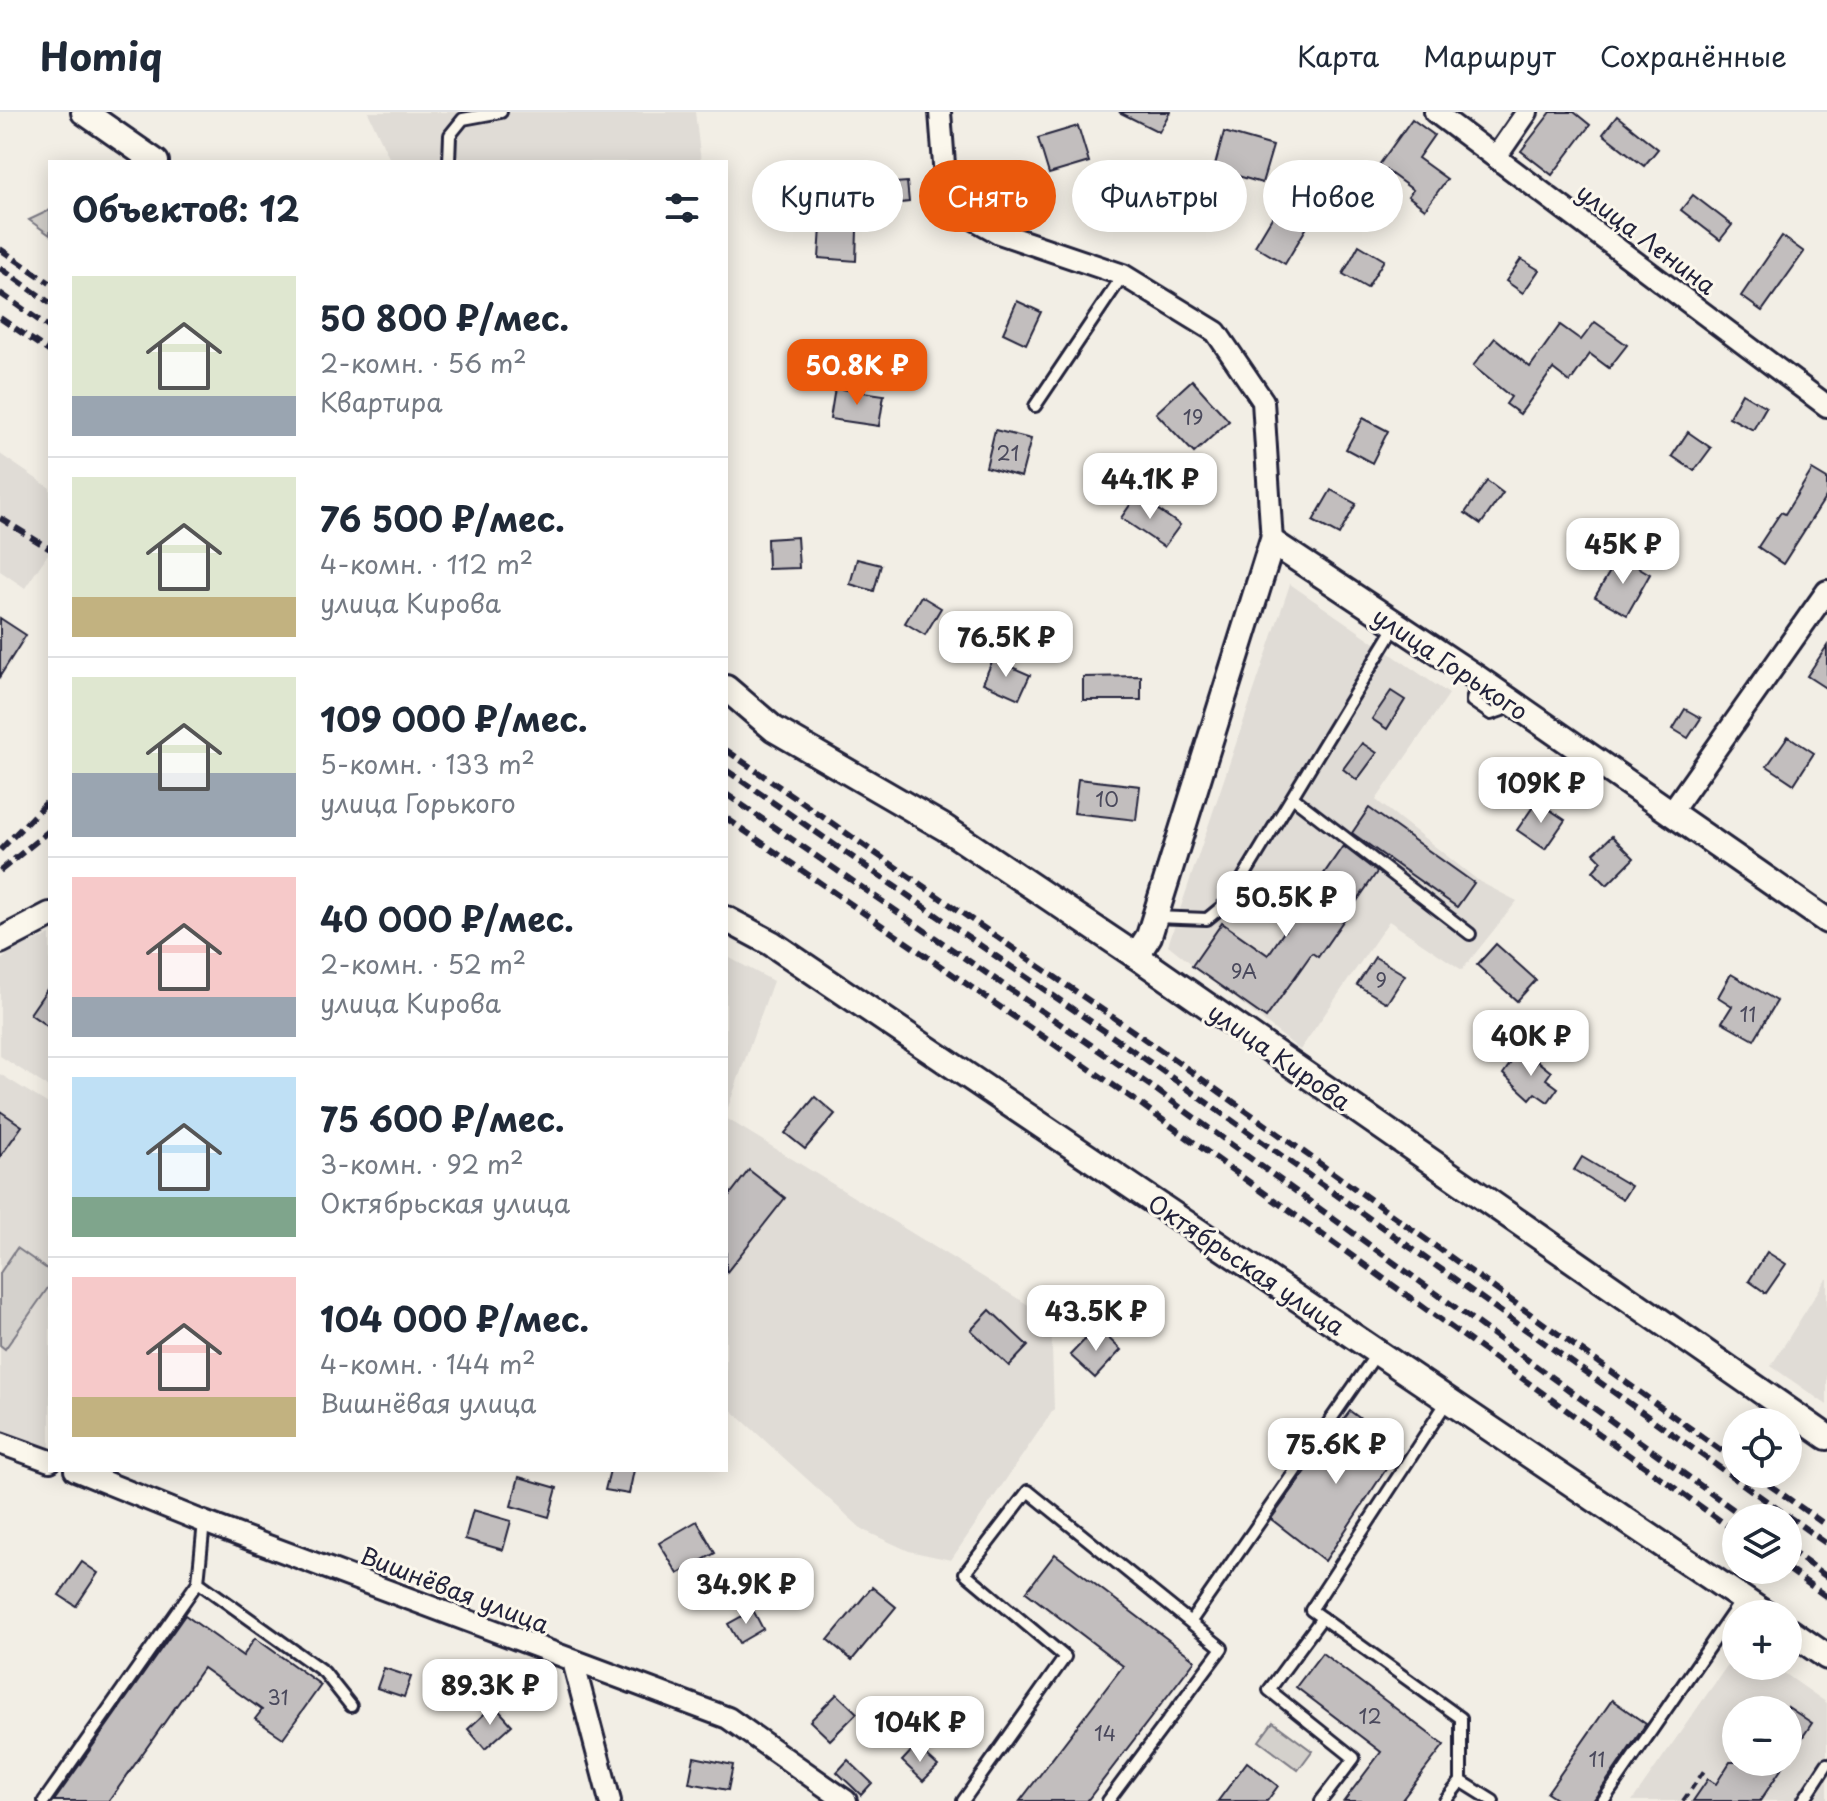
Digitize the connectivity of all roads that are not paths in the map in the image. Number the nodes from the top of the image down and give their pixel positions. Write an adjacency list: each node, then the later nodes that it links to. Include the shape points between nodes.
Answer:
1 (84, 112): 7 (street)
2 (501, 112): 8 (lane, via 463,119 450,135)
3 (940, 112): 9 (street, via 947,204 999,233)
4 (1435, 112): 6 (street, улица Ленина)
5 (1527, 112): 6 (street)
6 (1496, 157): 11 (street, улица Ленина)
7 (153, 160)
8 (449, 160)
9 (1123, 275): 10 (lane); 12 (street, via 1216,332 1263,401)
10 (1035, 406)
11 (1827, 406)
12 (1272, 542): 14 (street, улица Горького); 19 (street)
13 (1827, 591): 17 (street)
14 (1395, 627): 16 (lane); 17 (street, улица Горького)
15 (728, 690): 24 (street, улица Кирова, via 774,729 945,828)
16 (1295, 799): 19 (lane, via 1229,901 1207,919); 22 (lane)
17 (1670, 814): 21 (street, улица Горького)
18 (48, 916): 23 (street)
19 (1155, 917): 24 (street)
20 (728, 920): 25 (street, Октябрьская улица, via 771,943)
21 (1827, 921)
22 (1470, 934)
23 (0, 941)
24 (1136, 956): 27 (street, улица Кирова)
25 (1378, 1352): 26 (street, Октябрьская улица); 35 (lane)
26 (1448, 1400): 33 (street, Октябрьская улица); 34 (lane, via 1311,1610)
27 (1827, 1437)
28 (0, 1443): 29 (street)
29 (48, 1460)
30 (98, 1474): 31 (street, Вишнёвая улица)
31 (204, 1522): 32 (lane); 38 (street, Вишнёвая улица)
32 (198, 1582): 39 (lane, via 324,1672); 42 (lane)
33 (1742, 1599): 50 (lane)
34 (1322, 1618): 41 (lane, via 1461,1718); 47 (lane, via 1269,1690 1354,1758)
35 (1191, 1621): 45 (lane, via 1028,1491 965,1573 1065,1657); 46 (lane, via 1222,1648)
36 (1802, 1640): 37 (street)
37 (1827, 1657)
38 (573, 1661): 43 (street); 44 (street, Вишнёвая улица, via 728,1718)
39 (351, 1706)
40 (1827, 1764): 51 (lane)
41 (1461, 1781): 48 (lane); 49 (lane)
42 (44, 1801)
43 (610, 1801)
44 (846, 1801)
45 (963, 1801)
46 (1108, 1801)
47 (1321, 1801)
48 (1445, 1801)
49 (1493, 1801)
50 (1603, 1801)
51 (1803, 1801)

